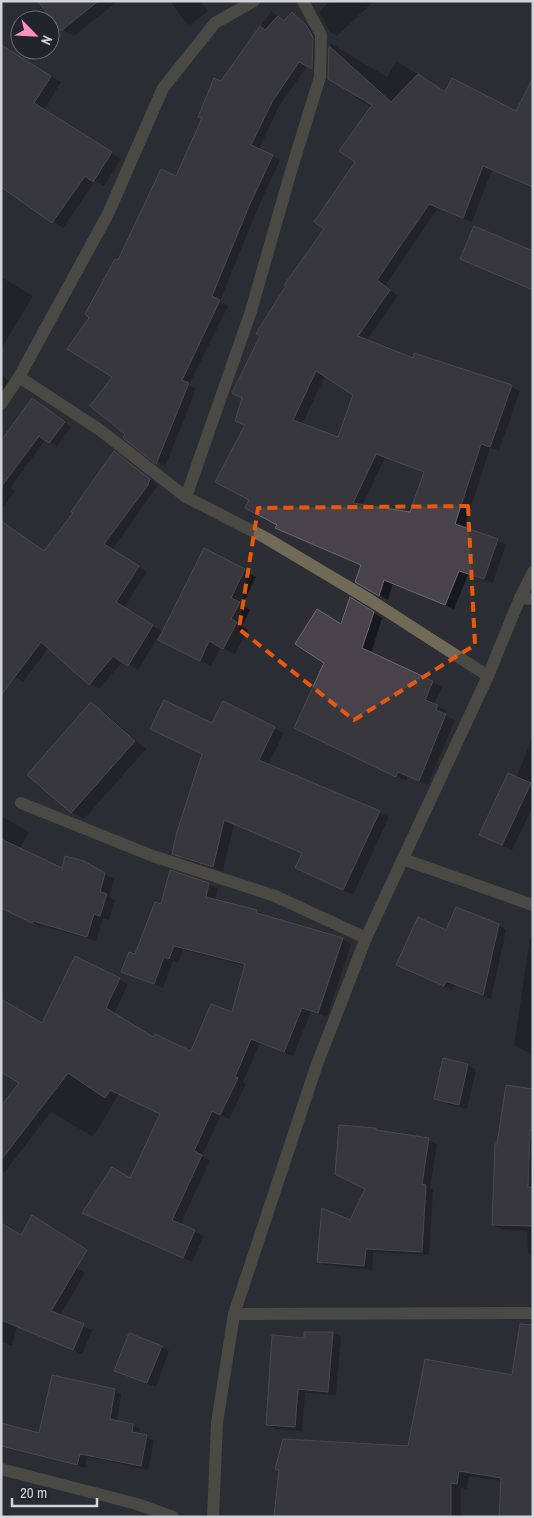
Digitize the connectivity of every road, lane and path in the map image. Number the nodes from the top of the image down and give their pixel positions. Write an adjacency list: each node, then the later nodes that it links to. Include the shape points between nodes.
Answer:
1 (254, 1): 3 (street, via 215,23 163,88 108,214)
2 (304, 1): 5 (street, via 321,35 320,76 251,311)
3 (19, 377): 4 (street); 5 (street, via 100,430)
4 (1, 404)
5 (186, 497): 8 (street, via 274,543)
6 (533, 572): 7 (street)
7 (526, 599): 8 (street)
8 (488, 676): 10 (street)
9 (21, 803): 12 (street, via 153,856 276,896)
10 (403, 859): 11 (street); 12 (street)
11 (533, 905)
12 (366, 938): 14 (street, via 316,1067)
13 (533, 1313): 14 (street)
14 (234, 1314): 17 (street, via 217,1423)
15 (1, 1469): 16 (street, via 137,1504)
16 (173, 1517)
17 (213, 1517)

